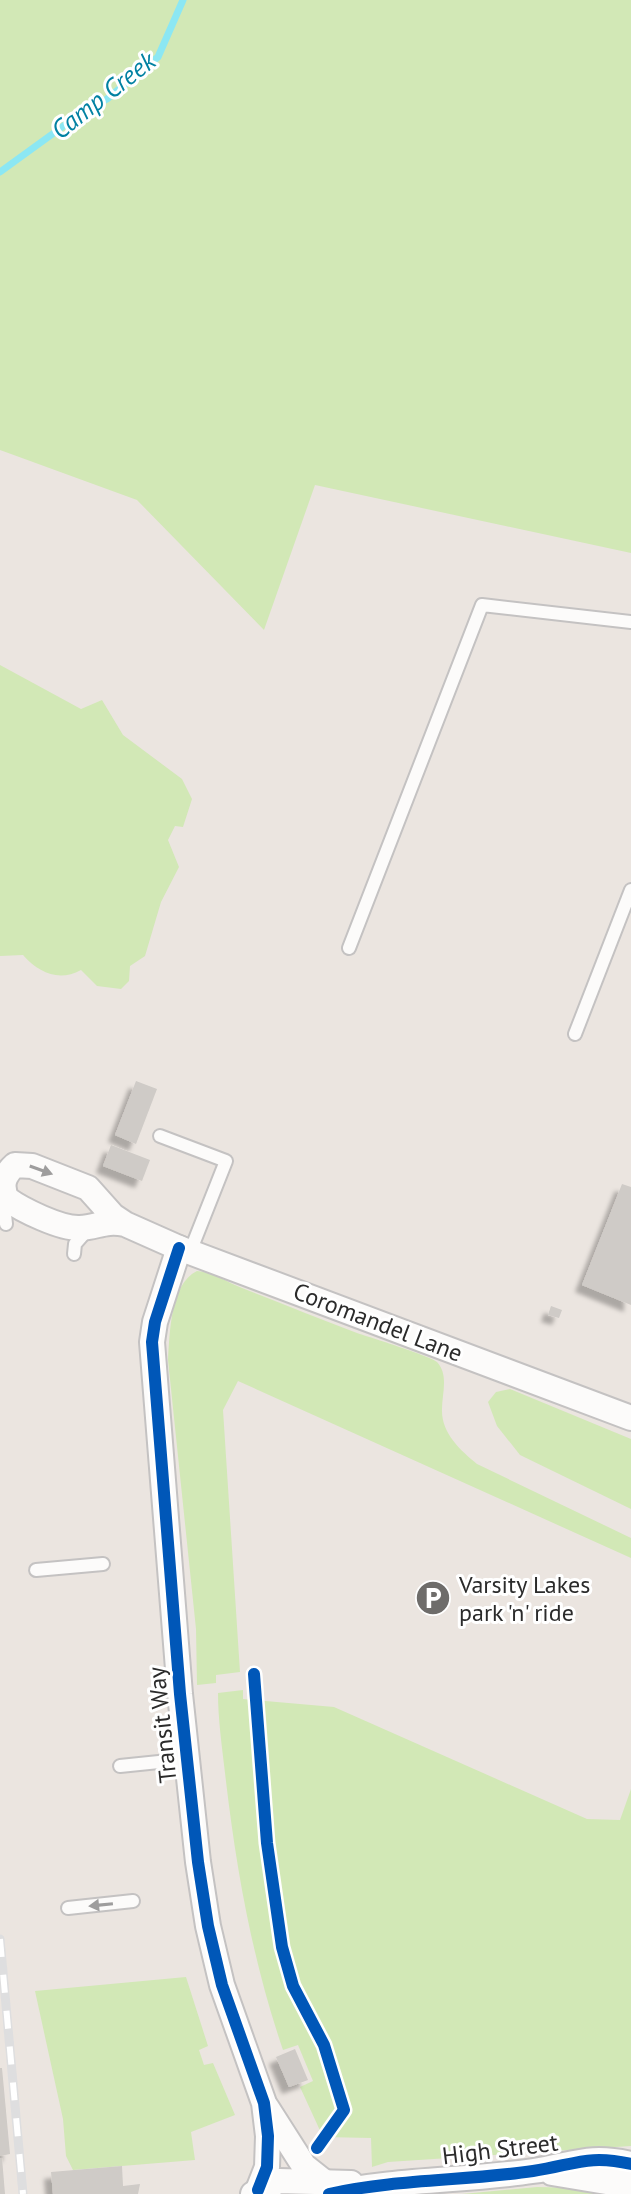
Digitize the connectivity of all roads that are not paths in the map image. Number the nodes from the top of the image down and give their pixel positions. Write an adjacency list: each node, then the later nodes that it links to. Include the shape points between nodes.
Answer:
1 (631, 622): 3 (lane, via 482,605)
2 (631, 890): 4 (lane)
3 (349, 948)
4 (575, 1034)
5 (160, 1136): 11 (lane, via 226,1161)
6 (3, 1192): 7 (street, Coromandel Lane, one-way to 7, via 7,1172 23,1164); 8 (lane); 10 (street, Coromandel Lane, via 17,1206 67,1226)
7 (95, 1193): 9 (street, Coromandel Lane); 10 (lane, via 98,1214)
8 (6, 1224)
9 (125, 1224): 10 (street, Coromandel Lane); 11 (street, Coromandel Lane)
10 (91, 1225): 12 (lane, via 75,1244)
11 (185, 1250): 13 (street, Coromandel Lane); 16 (street, Transit Way, via 152,1342)
12 (74, 1254)
13 (631, 1418)
14 (103, 1564): 15 (lane)
15 (36, 1570)
16 (188, 1759): 17 (lane); 20 (street, Transit Way, via 208,1926 222,1985)
17 (120, 1766)
18 (133, 1901): 19 (lane, one-way to 19)
19 (68, 1908)
20 (264, 2103): 24 (street, Transit Way, via 304,2166); 25 (street, Transit Way, via 267,2167)
21 (631, 2164): 22 (street, High Street, via 587,2159)
22 (533, 2171): 23 (street, High Street); 24 (street, High Street)
23 (631, 2186)
24 (326, 2187): 25 (street, High Street, via 279,2181)
25 (256, 2192)

